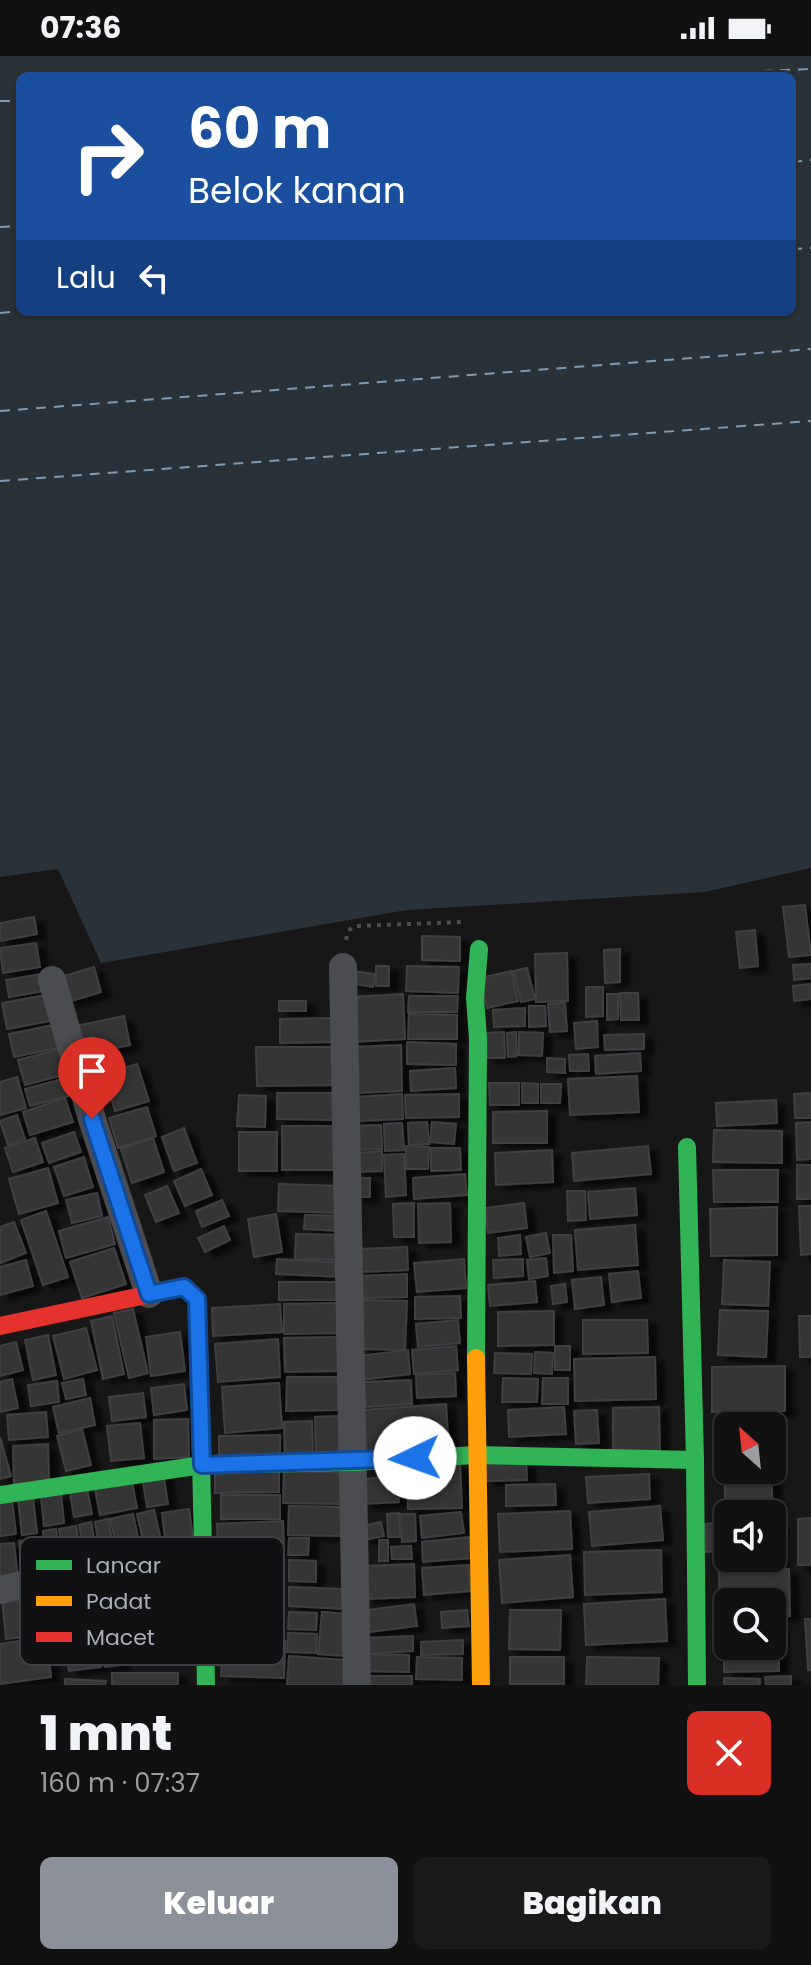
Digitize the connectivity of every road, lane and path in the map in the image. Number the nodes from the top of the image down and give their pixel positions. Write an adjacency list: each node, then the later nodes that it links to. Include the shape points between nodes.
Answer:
1 (479, 949): 2 (path, via 480,928 474,922 354,926 348,931); 7 (street)
2 (343, 967): 9 (street)
3 (52, 980): 5 (street)
4 (687, 1147): 8 (street)
5 (149, 1294): 6 (street); 10 (street, via 184,1287 197,1299)
6 (0, 1326)
7 (476, 1455): 8 (street); 9 (street); 18 (street)
8 (695, 1460): 19 (street)
9 (354, 1462): 10 (street); 17 (street)
10 (202, 1465): 11 (street); 12 (street)
11 (0, 1495)
12 (204, 1537)
13 (20, 1585): 14 (street)
14 (0, 1590)
15 (206, 1665): 16 (street)
16 (206, 1685)
17 (357, 1685)
18 (481, 1685)
19 (697, 1685)

